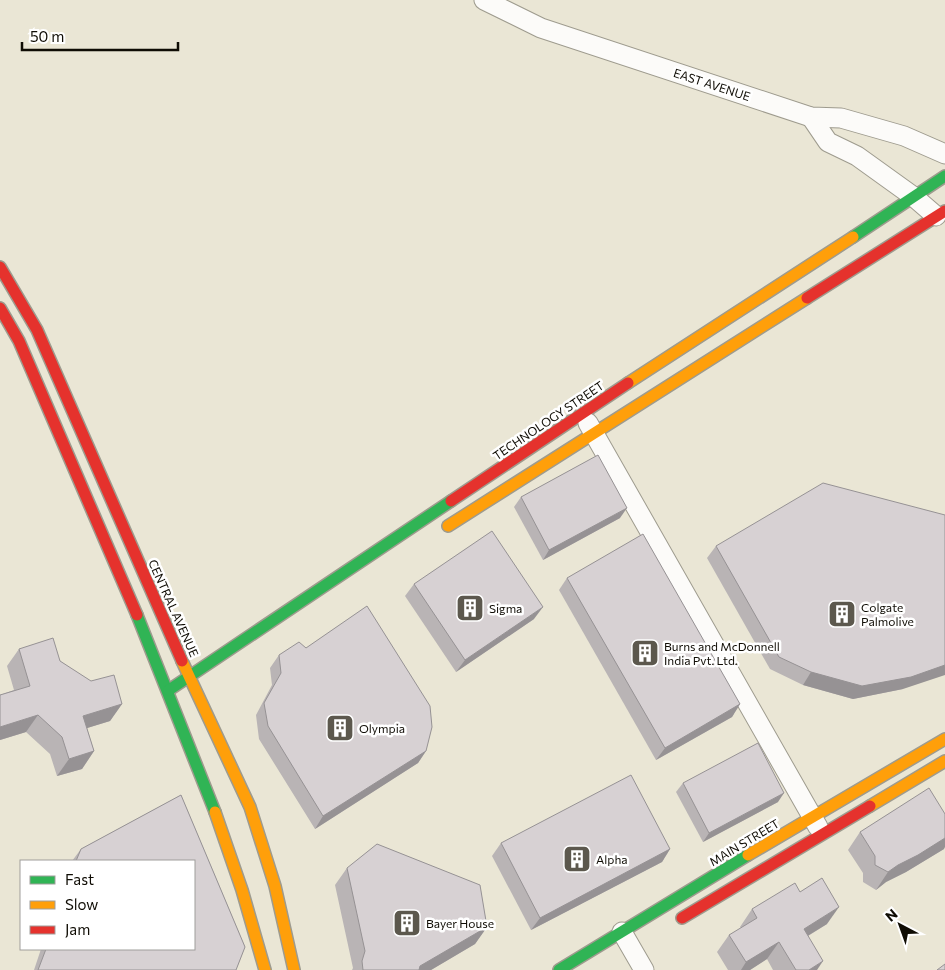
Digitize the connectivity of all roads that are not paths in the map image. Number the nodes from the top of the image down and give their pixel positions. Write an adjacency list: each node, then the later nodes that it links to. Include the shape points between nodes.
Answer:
1 (484, 0): 2 (street, EAST AVENUE, via 541,28)
2 (811, 117): 3 (street, EAST AVENUE, via 841,118 904,136); 5 (street, via 828,142 857,156)
3 (945, 154)
4 (945, 176): 5 (main road, TECHNOLOGY STREET)
5 (914, 197): 6 (street); 9 (main road, TECHNOLOGY STREET)
6 (941, 213): 10 (main road)
7 (0, 267): 12 (main road, CENTRAL AVENUE, via 37,330)
8 (0, 308): 13 (main road, CENTRAL AVENUE, via 19,341)
9 (583, 413): 10 (street); 12 (main road, TECHNOLOGY STREET, via 384,552)
10 (594, 433): 11 (main road); 17 (street)
11 (438, 532)
12 (190, 677): 13 (main road, TECHNOLOGY STREET); 14 (main road, CENTRAL AVENUE)
13 (169, 690): 14 (main road, CENTRAL AVENUE)
14 (189, 698): 21 (main road, CENTRAL AVENUE, via 229,852); 21 (main road, CENTRAL AVENUE, via 250,807 275,886)
15 (945, 739): 17 (main road, MAIN STREET)
16 (945, 761): 18 (main road)
17 (812, 816): 18 (street); 20 (main road, MAIN STREET)
18 (821, 834): 19 (main road)
19 (673, 923)
20 (629, 944): 24 (main road, MAIN STREET); 25 (street)
21 (274, 945): 22 (main road, CENTRAL AVENUE); 23 (main road, CENTRAL AVENUE)
22 (265, 970)
23 (294, 970)
24 (559, 970)
25 (644, 970)

